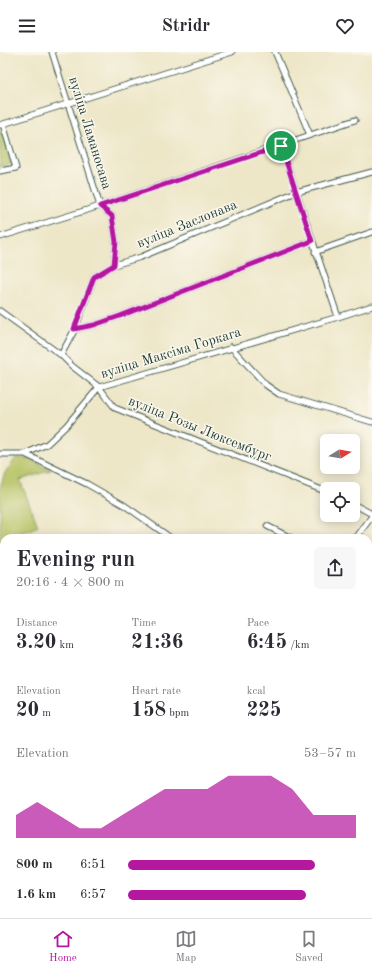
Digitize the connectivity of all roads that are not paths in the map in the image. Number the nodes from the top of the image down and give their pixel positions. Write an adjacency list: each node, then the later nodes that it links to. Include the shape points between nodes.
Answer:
1 (52, 52): 4 (street, вуліца Ламаносава)
2 (232, 52): 4 (street)
3 (276, 52): 7 (street)
4 (69, 104): 6 (street); 12 (street, вуліца Ламаносава)
5 (355, 120): 7 (street)
6 (2, 125): 9 (street, via 16,168)
7 (310, 135): 8 (street)
8 (281, 146): 11 (street); 12 (street)
9 (0, 172)
10 (372, 172): 11 (street, вуліца Заслонава)
11 (296, 192): 15 (street); 17 (street, вуліца Заслонава, via 141,257)
12 (100, 206): 14 (street); 17 (street, вуліца Ламаносава, via 112,216 116,242)
13 (372, 232): 16 (street)
14 (0, 237)
15 (312, 241): 16 (street); 21 (street, via 120,316)
16 (315, 252): 20 (street)
17 (114, 265): 21 (street, вуліца Заслонава, via 94,277)
18 (372, 306): 20 (street, вуліца Максіма Горкага)
19 (0, 311): 23 (street, вуліца Розы Люксембург)
20 (338, 317): 22 (street, вуліца Максіма Горкага)
21 (74, 329): 23 (street, вуліца Заслонава)
22 (232, 347): 24 (street, вуліца Максіма Горкага); 25 (street, via 266,385 279,394)
23 (61, 355): 24 (street, вуліца Розы Люксембург)
24 (99, 387): 27 (street, вуліца Максіма Горкага, via 47,444); 28 (street, вуліца Розы Люксембург, via 115,408)
25 (372, 422)
26 (0, 454): 27 (street, вуліца Максіма Горкага)
27 (25, 454): 32 (street, via 124,505)
28 (320, 489)
29 (360, 508): 30 (street)
30 (372, 515): 34 (street)
31 (267, 526): 33 (street)
32 (165, 534)
33 (283, 534)
34 (359, 534)

